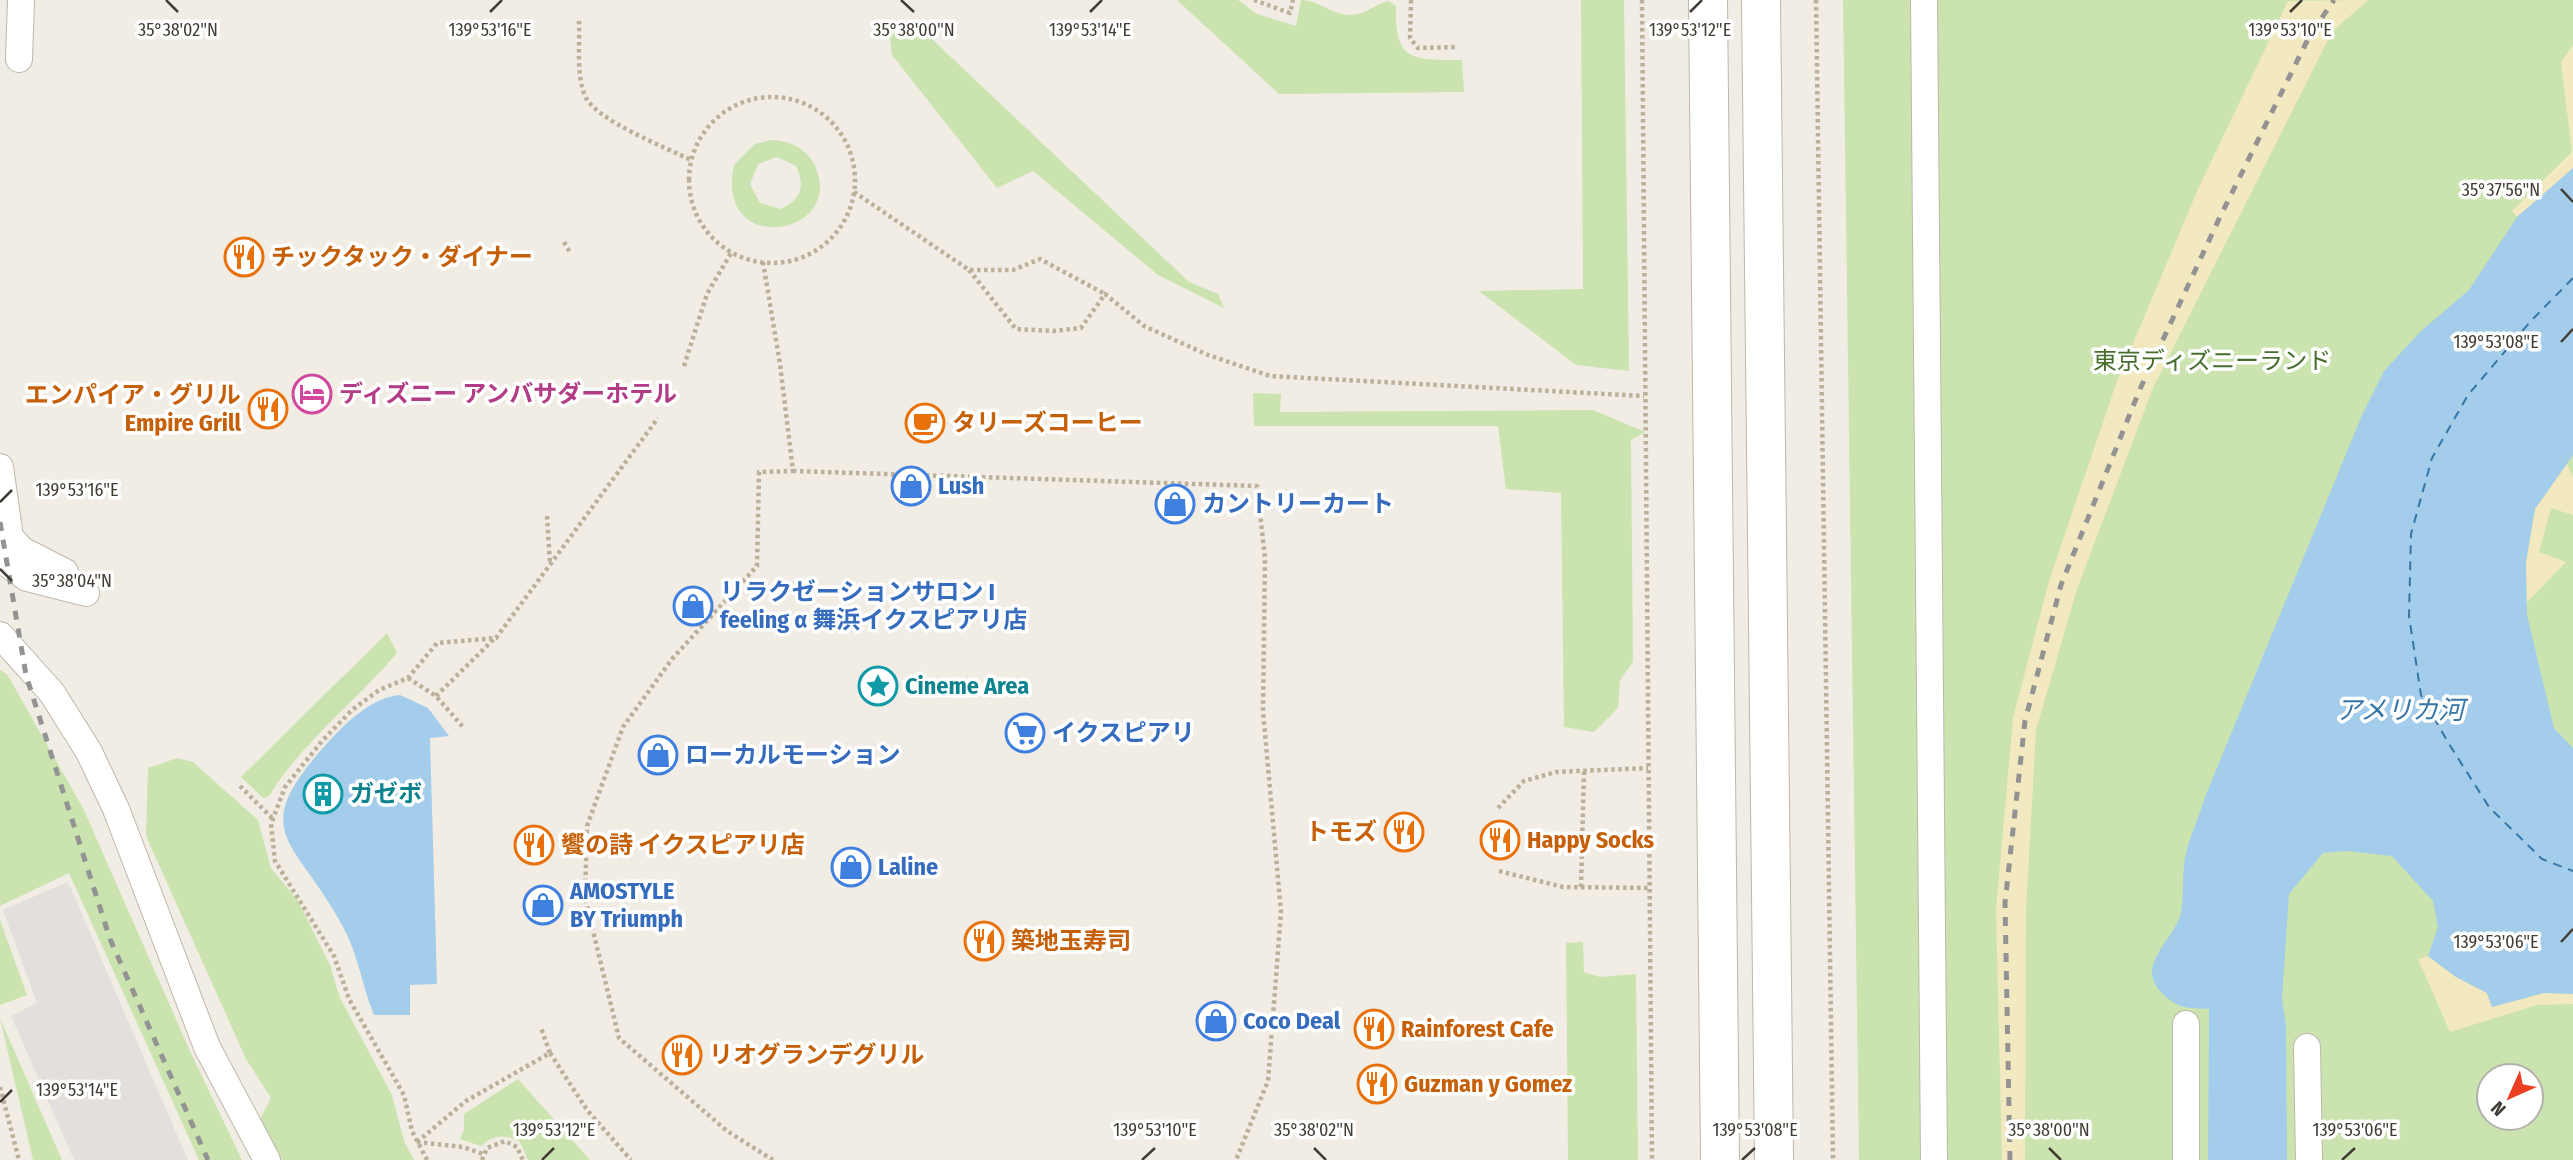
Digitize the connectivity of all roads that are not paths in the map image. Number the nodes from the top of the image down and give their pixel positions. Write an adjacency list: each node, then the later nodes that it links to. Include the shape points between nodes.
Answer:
1 (21, 0): 5 (lane)
2 (1708, 0): 14 (street)
3 (1761, 0): 15 (street)
4 (1924, 0): 16 (lane)
5 (19, 59)
6 (0, 467): 8 (lane, via 10,537 22,550)
7 (0, 559): 9 (lane, via 27,578)
8 (65, 572)
9 (86, 593)
10 (0, 635): 13 (lane, via 52,693 89,752 116,809 208,1047)
11 (2186, 1024): 17 (lane)
12 (2307, 1047): 18 (lane)
13 (267, 1160)
14 (1720, 1160)
15 (1774, 1160)
16 (1934, 1160)
17 (2186, 1160)
18 (2309, 1160)

